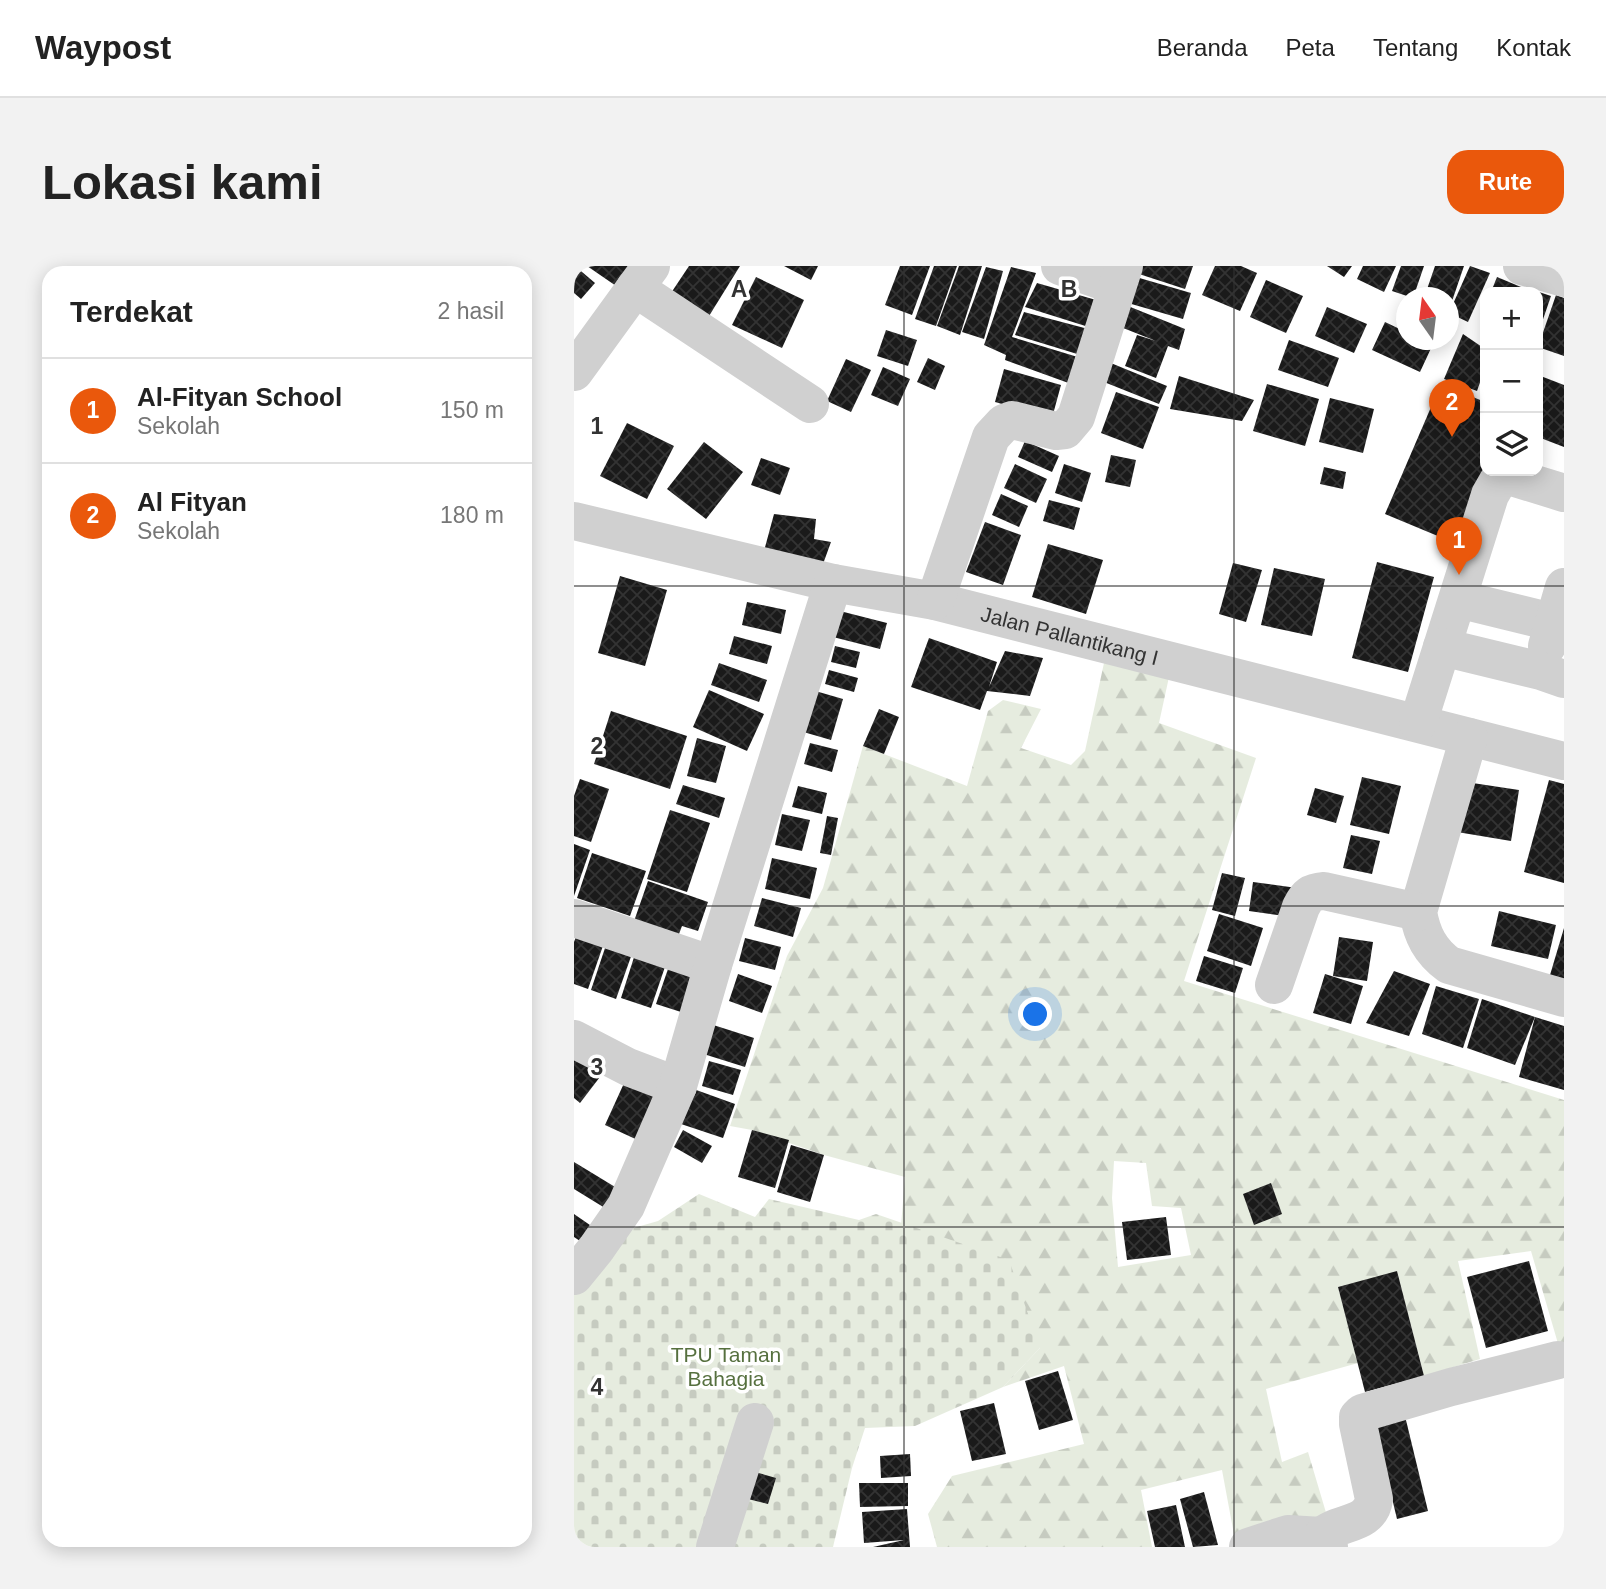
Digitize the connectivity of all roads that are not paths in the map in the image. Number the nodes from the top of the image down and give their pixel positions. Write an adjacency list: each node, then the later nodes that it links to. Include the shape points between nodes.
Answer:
1 (1060, 266): 3 (street)
2 (1522, 266): 5 (street)
3 (1121, 276): 12 (street, via 1072,422 1065,430 1056,431 1012,421 991,437)
4 (643, 277): 6 (street); 7 (street)
5 (1564, 278)
6 (574, 372)
7 (810, 404)
8 (1564, 493): 11 (street, via 1509,476 1498,481)
9 (574, 521): 10 (street, Jalan Pallantikang I)
10 (833, 583): 12 (street, Jalan Pallantikang I); 21 (street)
11 (1458, 599): 13 (street); 14 (street)
12 (935, 601): 16 (street, Jalan Pallantikang I)
13 (1558, 604): 15 (street)
14 (1442, 647): 15 (street); 16 (street)
15 (1553, 675)
16 (1418, 723): 17 (street, Jalan Pallantikang I)
17 (1469, 737): 18 (street, Jalan Pallantikang I); 19 (street)
18 (1564, 761)
19 (1418, 912): 22 (street, via 1313,892 1301,907); 23 (street, via 1425,939 1449,965)
20 (574, 918): 21 (street)
21 (712, 965): 25 (street)
22 (1275, 985)
23 (1564, 998)
24 (574, 1040): 25 (street)
25 (678, 1086): 26 (street, via 626,1206)
26 (574, 1276)
27 (1558, 1360): 29 (street, via 1362,1413 1358,1424 1373,1507 1365,1517 1327,1531)
28 (755, 1422): 30 (street)
29 (1325, 1541): 31 (street, via 1287,1534)
30 (715, 1547)
31 (1248, 1547)

